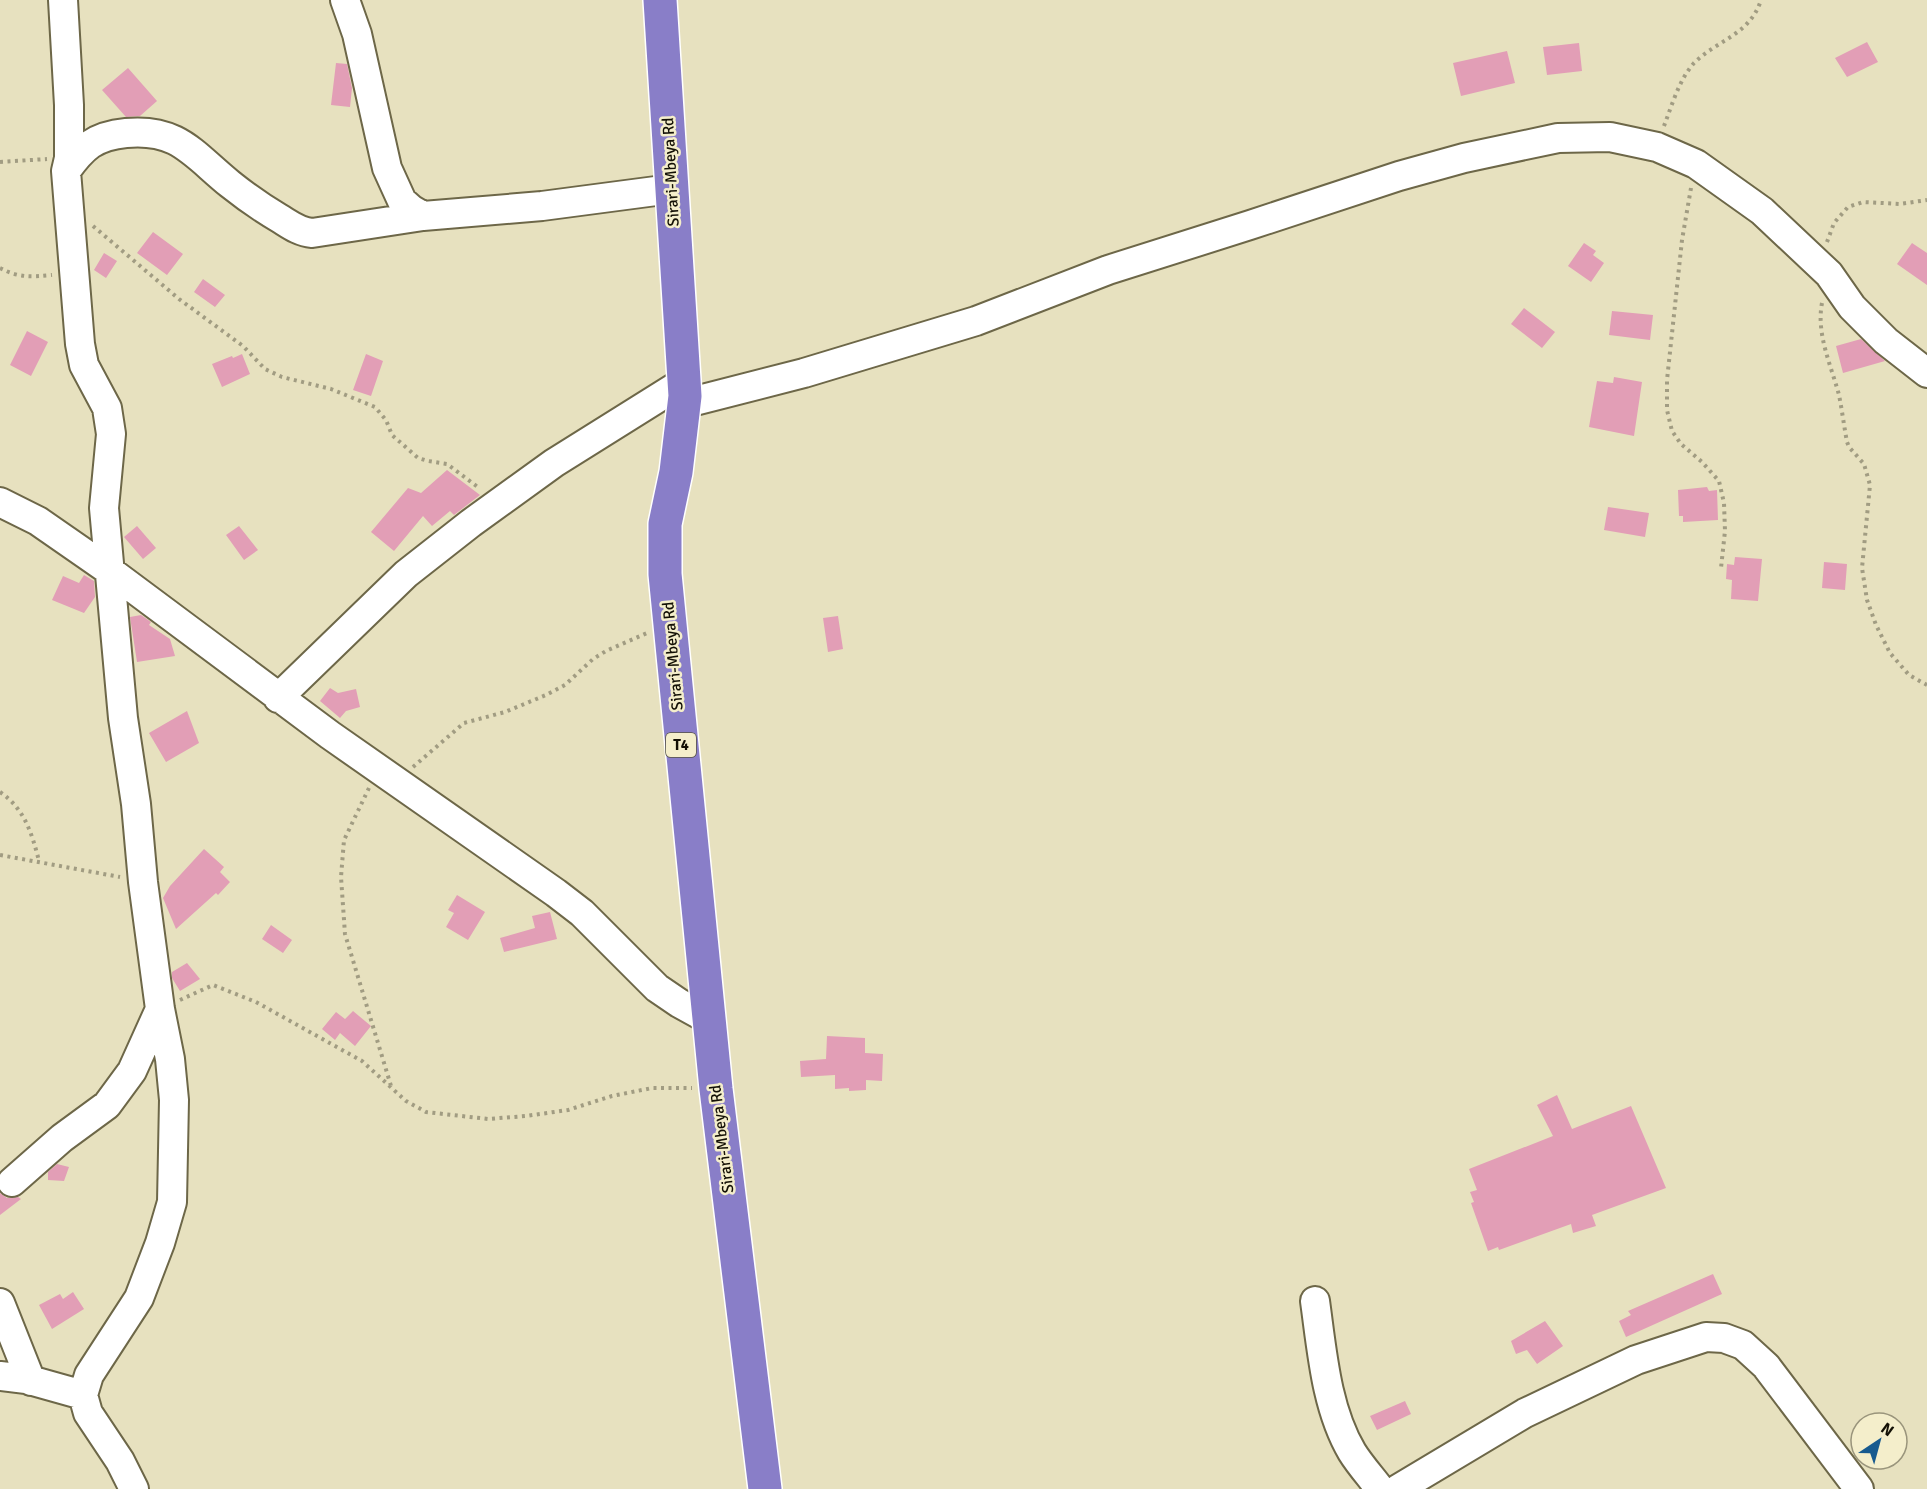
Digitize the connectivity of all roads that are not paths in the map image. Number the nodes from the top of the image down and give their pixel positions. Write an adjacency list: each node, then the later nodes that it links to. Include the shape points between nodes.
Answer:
1 (63, 0): 4 (street)
2 (345, 0): 6 (street, via 396,193)
3 (660, 0): 5 (highway, Sirari-Mbeya Rd / T4)
4 (68, 164): 6 (street, via 97,141 114,134 145,131 188,147 257,204 304,233); 10 (street, via 80,344 84,365 107,408 111,434 104,508)
5 (671, 189): 6 (street); 8 (highway, Sirari-Mbeya Rd / T4)
6 (423, 216)
7 (1927, 373): 8 (street, via 1886,341 1852,307 1829,274 1762,211 1696,164 1657,147 1610,137 1558,138 1464,158 1108,270 976,321 804,374)
8 (684, 392): 11 (street, via 554,463 516,491 406,574); 13 (highway, Sirari-Mbeya Rd / T4, via 676,472 665,524 665,574)
9 (0, 502): 10 (street, via 38,521)
10 (110, 571): 11 (street); 12 (street, via 123,718)
11 (278, 698): 13 (street, via 556,893 582,913 657,988)
12 (160, 1009): 14 (street, via 132,1071 106,1105); 19 (street, via 174,1100 172,1202 139,1298 89,1375)
13 (708, 1019): 21 (highway, Sirari-Mbeya Rd / T4)
14 (12, 1182)
15 (1315, 1301): 22 (street, via 1323,1359 1341,1429 1353,1453)
16 (0, 1303): 18 (street)
17 (0, 1376): 18 (street)
18 (31, 1381): 19 (street)
19 (83, 1395): 20 (street, via 88,1413)
20 (134, 1489)
21 (765, 1489)
22 (1380, 1489)
23 (1398, 1489): 24 (street, via 1524,1413 1636,1360 1706,1336 1743,1345 1766,1366)
24 (1859, 1489)

